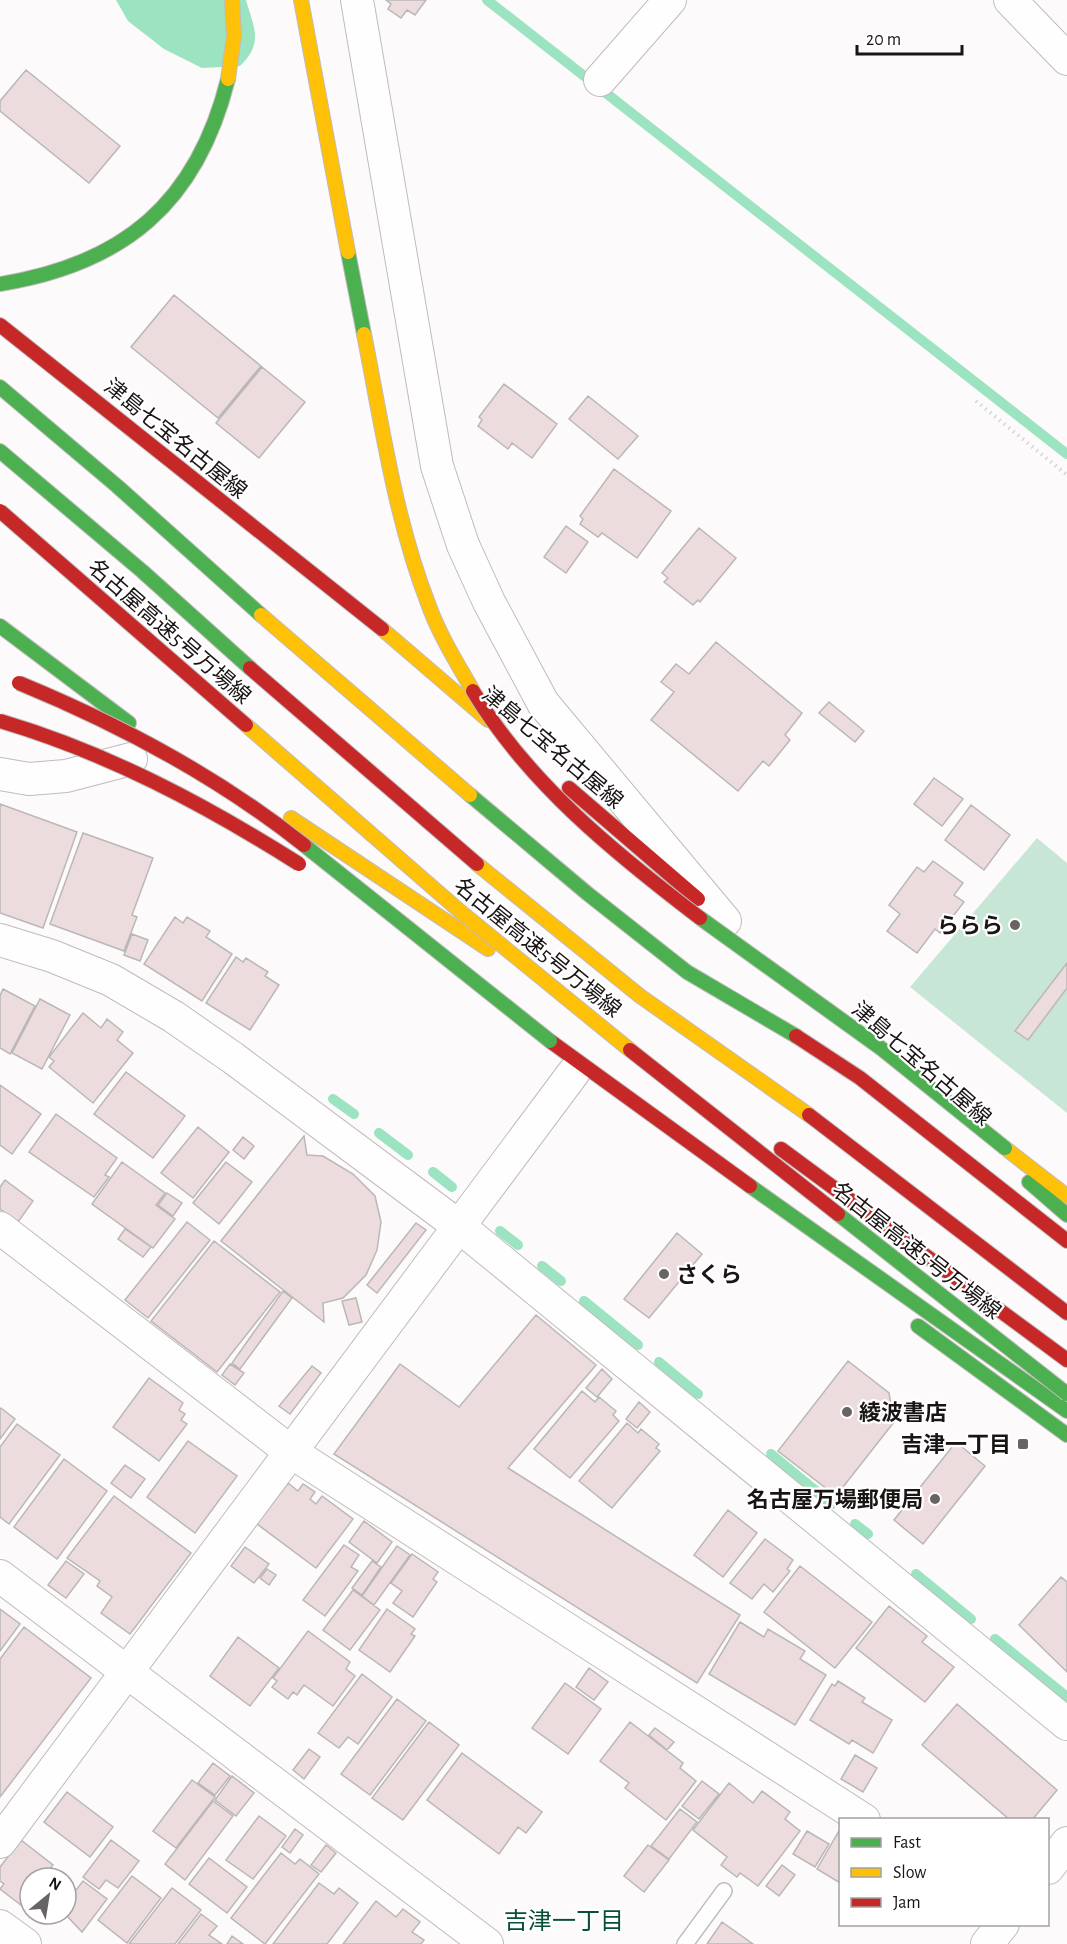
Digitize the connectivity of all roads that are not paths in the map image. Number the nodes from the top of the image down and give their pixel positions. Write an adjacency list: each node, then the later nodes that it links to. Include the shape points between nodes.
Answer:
1 (232, 0): 10 (main road, via 233,59 225,96 203,150 173,196 113,248 57,272)
2 (290, 0): 9 (main road)
3 (300, 0): 9 (main road)
4 (357, 0): 21 (street, via 437,466 463,545 548,710)
5 (669, 0): 8 (street)
6 (1010, 0): 7 (street)
7 (1067, 59)
8 (600, 80)
9 (317, 93): 25 (main road, bridge, via 400,506 418,574 444,640 474,698 556,794 717,934 883,1050)
10 (0, 284)
11 (0, 324): 21 (main road, 津島七宝名古屋線, via 390,636)
12 (0, 387): 30 (main road, via 353,696 588,894 687,972 860,1078)
13 (0, 452): 31 (main road, 名古屋高速5号万場線, via 142,571 404,802 631,989 806,1113)
14 (0, 512): 34 (main road, 名古屋高速5号万場線, bridge, via 462,913)
15 (0, 626): 17 (main road)
16 (9, 680): 23 (main road, bridge, via 66,701 128,731 229,788)
17 (113, 712): 20 (main road); 33 (main road, via 257,796 447,923 626,1035)
18 (0, 721): 23 (main road, bridge, via 58,738 183,793)
19 (0, 774): 20 (street, via 29,779 66,776 129,758 160,762)
20 (195, 774): 24 (main road)
21 (725, 921): 26 (main road, 津島七宝名古屋線)
22 (0, 940): 27 (street, via 111,980 174,1017)
23 (447, 959): 35 (main road, bridge, via 663,1125)
24 (573, 1072): 27 (street); 29 (main road)
25 (1067, 1196)
26 (1067, 1215)
27 (460, 1227): 37 (street); 40 (street)
28 (0, 1228): 37 (street)
29 (801, 1239)
30 (1067, 1241)
31 (1067, 1313)
32 (904, 1315): 36 (main road)
33 (1067, 1359)
34 (1067, 1394)
35 (1067, 1411)
36 (1067, 1435)
37 (291, 1452): 39 (street); 41 (street)
38 (0, 1576): 39 (street)
39 (127, 1672): 42 (street); 49 (street)
40 (1067, 1724)
41 (861, 1818)
42 (0, 1842)
43 (1067, 1843): 44 (street)
44 (1049, 1866)
45 (724, 1891): 50 (lane)
46 (0, 1926): 48 (street)
47 (1001, 1926): 51 (street)
48 (25, 1944)
49 (487, 1944)
50 (686, 1944)
51 (987, 1944)

